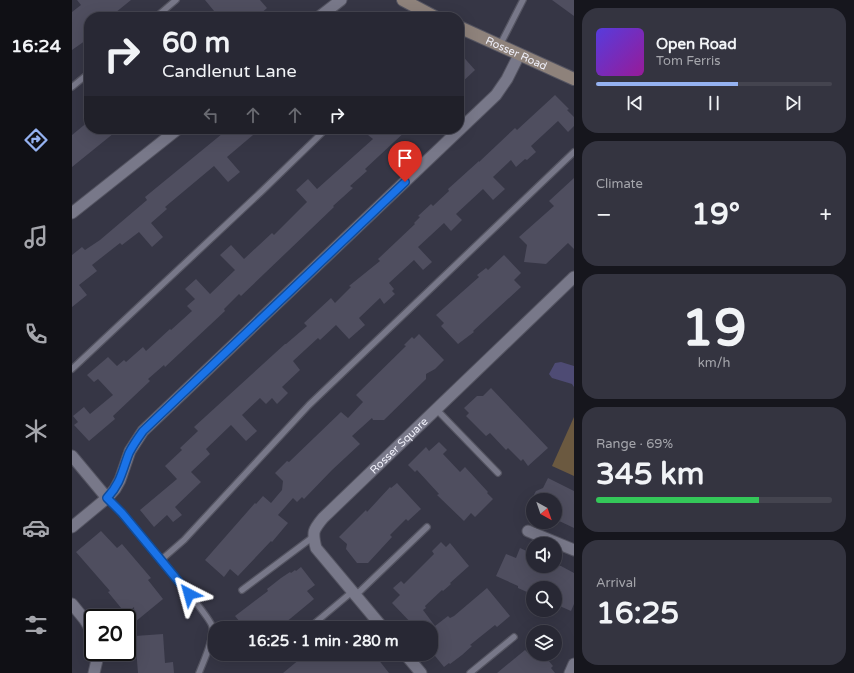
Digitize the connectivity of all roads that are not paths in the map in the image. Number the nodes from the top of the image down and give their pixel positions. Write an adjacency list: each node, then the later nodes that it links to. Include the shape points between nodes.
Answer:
1 (176, 0): 5 (lane)
2 (341, 0): 6 (street)
3 (402, 0): 7 (street)
4 (523, 0): 9 (lane)
5 (162, 12)
6 (325, 12)
7 (425, 12)
8 (464, 29): 9 (street, Rosser Road)
9 (500, 45): 10 (street, Rosser Road)
10 (519, 54): 12 (street, Rosser Road); 14 (street, via 496,95)
11 (84, 77): 13 (lane)
12 (574, 79)
13 (72, 87)
14 (464, 125)
15 (172, 134): 19 (street)
16 (321, 134): 21 (lane)
17 (455, 134): 25 (street, via 143,431 130,451 120,480)
18 (574, 152): 31 (lane, via 310,405 184,540)
19 (72, 213)
20 (574, 277): 22 (street, Rosser Square)
21 (72, 368)
22 (437, 410): 24 (lane); 29 (street, Rosser Square, via 323,518 314,529)
23 (72, 456): 25 (street)
24 (498, 473)
25 (107, 498): 26 (street); 31 (lane)
26 (72, 527)
27 (427, 527): 33 (lane)
28 (528, 531): 30 (street)
29 (313, 537): 32 (lane); 33 (street, via 316,548)
30 (574, 550)
31 (161, 560): 43 (lane, via 212,626 210,646)
32 (242, 590)
33 (354, 593): 36 (lane); 37 (street)
34 (72, 604): 35 (street)
35 (84, 619)
36 (318, 621)
37 (378, 621)
38 (514, 636): 45 (lane)
39 (97, 661): 42 (street)
40 (411, 661): 44 (street)
41 (574, 664): 46 (street)
42 (94, 673)
43 (199, 673)
44 (421, 673)
45 (470, 673)
46 (570, 673)

